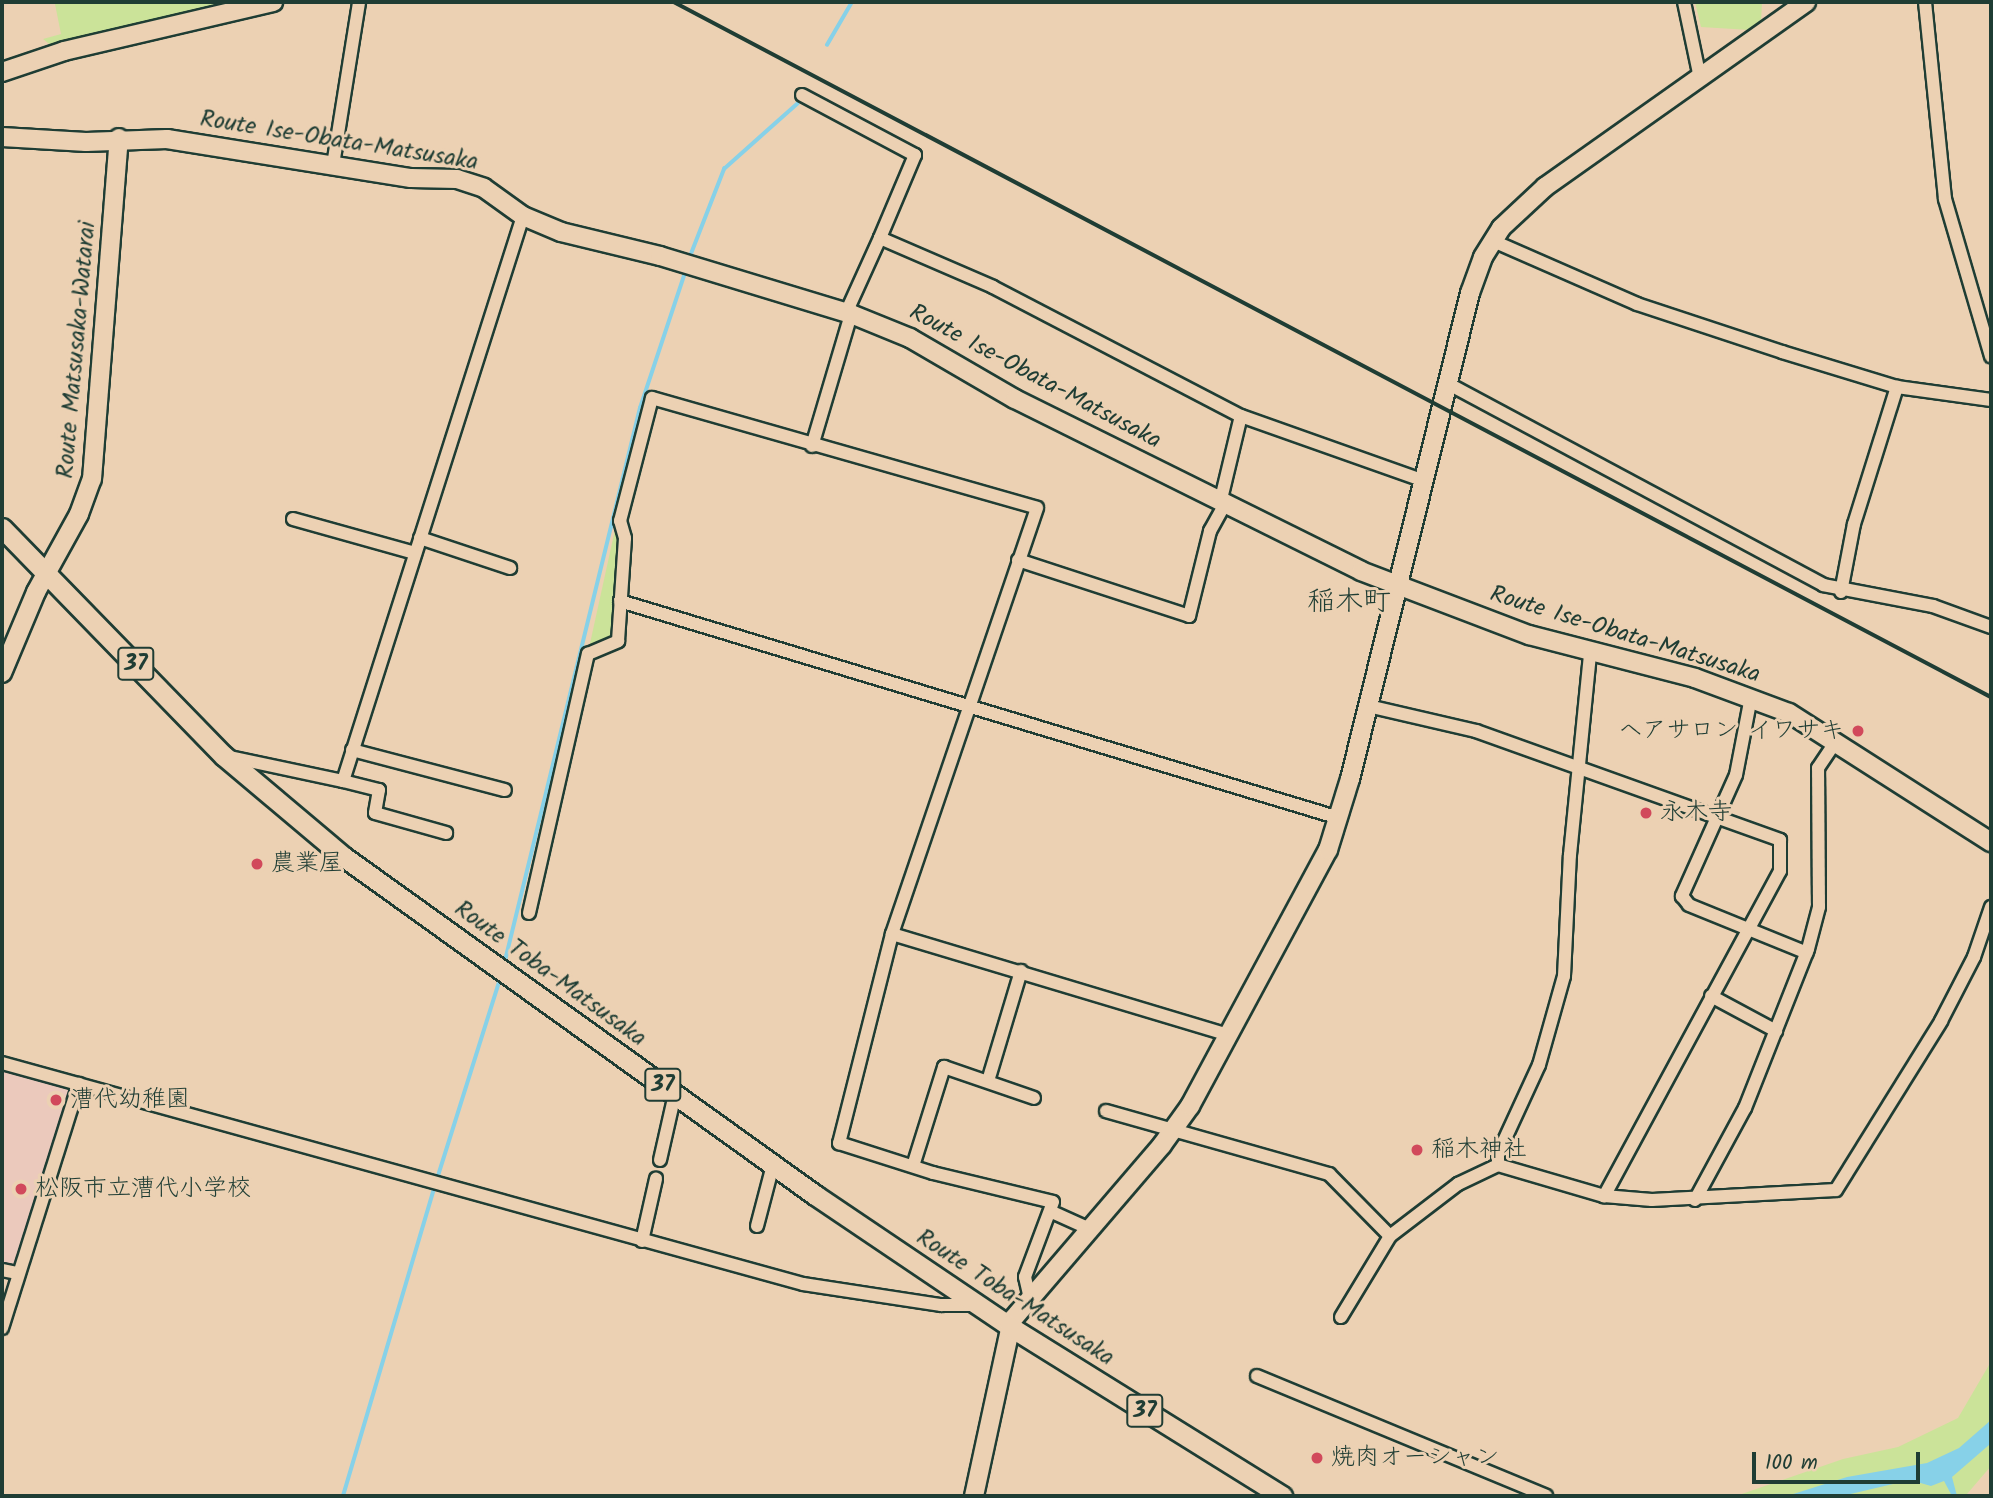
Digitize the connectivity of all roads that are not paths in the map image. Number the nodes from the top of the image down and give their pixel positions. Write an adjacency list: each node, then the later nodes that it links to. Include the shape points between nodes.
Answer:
1 (273, 2): 6 (main road, via 64,51)
2 (359, 2): 11 (street)
3 (1684, 2): 7 (street)
4 (1806, 2): 7 (main road)
5 (1925, 2): 16 (street, via 1945,200)
6 (2, 72)
7 (1700, 78): 14 (main road, via 1545,187)
8 (802, 95): 13 (street, via 915,155)
9 (2, 137): 10 (main road, Route Ise-Obata-Matsusaka, via 86,142)
10 (119, 138): 11 (main road, Route Ise-Obata-Matsusaka, via 187,142); 31 (main road, Route Matsusaka-Watarai, via 92,478 79,514)
11 (333, 165): 12 (main road, Route Ise-Obata-Matsusaka, via 465,181 494,194)
12 (523, 216): 15 (main road, Route Ise-Obata-Matsusaka, via 561,232 660,256); 27 (street)
13 (880, 238): 15 (street); 20 (street, via 993,287)
14 (1493, 241): 17 (main road, via 1477,270); 18 (street, via 1637,304)
15 (849, 313): 21 (street); 23 (main road, Route Ise-Obata-Matsusaka, via 909,338 1003,393)
16 (1991, 356)
17 (1447, 383): 22 (main road); 33 (street)
18 (1897, 387): 19 (street); 33 (street, via 1854,524)
19 (1991, 400)
20 (1241, 416): 22 (street); 23 (street)
21 (812, 446): 29 (street, via 1037,508); 34 (street, via 652,398 620,521 625,538)
22 (1425, 481): 32 (main road)
23 (1224, 501): 29 (street, via 1210,531 1189,616); 32 (main road, Route Ise-Obata-Matsusaka, via 1300,543)
24 (2, 515): 31 (main road, Route Toba-Matsusaka / 37)
25 (293, 519): 28 (street)
26 (2, 527): 31 (main road, Route Toba-Matsusaka / 37)
27 (420, 538): 28 (street); 30 (street)
28 (415, 553): 43 (street)
29 (1018, 560): 41 (street)
30 (509, 568)
31 (47, 573): 36 (main road, Route Matsusaka-Watarai); 44 (main road, Route Toba-Matsusaka / 37)
32 (1397, 585): 37 (main road, Route Ise-Obata-Matsusaka, via 1503,627); 40 (main road)
33 (1840, 592): 35 (street, via 1933,606)
34 (620, 601): 41 (street); 53 (street, via 618,641 588,654)
35 (1991, 627)
36 (7, 641): 38 (main road, Route Matsusaka-Watarai)
37 (1590, 654): 39 (main road, Route Ise-Obata-Matsusaka, via 1678,673); 45 (street)
38 (2, 671)
39 (1751, 697): 42 (main road, Route Ise-Obata-Matsusaka); 48 (street, via 1736,775)
40 (1368, 706): 45 (street, via 1476,731); 49 (main road)
41 (970, 707): 49 (street); 55 (street)
42 (1836, 741): 51 (main road, Route Ise-Obata-Matsusaka); 56 (street, via 1818,768 1819,907)
43 (352, 750): 46 (street); 47 (street)
44 (225, 755): 46 (street); 64 (main road, Route Toba-Matsusaka / 37, via 344,857)
45 (1580, 767): 48 (street); 70 (street, via 1564,976 1539,1065)
46 (343, 781): 50 (street, via 379,790 375,813)
47 (505, 790)
48 (1713, 817): 54 (street, via 1683,900); 54 (street, via 1780,840 1780,871)
49 (1339, 818): 60 (main road, via 1312,881)
50 (446, 833)
51 (1991, 842)
52 (1991, 907): 74 (street, via 1974,957 1941,1021 1836,1190)
53 (529, 913)
54 (1748, 929): 56 (street); 58 (street)
55 (892, 934): 57 (street); 71 (street, via 839,1143)
56 (1807, 953): 59 (street)
57 (1021, 971): 60 (street); 62 (street)
58 (1712, 996): 59 (street); 73 (street)
59 (1776, 1031): 74 (street, via 1745,1108)
60 (1229, 1035): 67 (main road)
61 (2, 1063): 63 (street)
62 (988, 1081): 65 (street); 71 (street, via 944,1067)
63 (79, 1084): 79 (street); 81 (street)
64 (675, 1094): 68 (street); 69 (main road, Route Toba-Matsusaka / 37)
65 (1034, 1098)
66 (1106, 1111): 67 (street)
67 (1173, 1132): 77 (main road); 78 (street, via 1329,1174)
68 (660, 1160)
69 (773, 1165): 76 (street); 83 (main road, Route Toba-Matsusaka / 37)
70 (1498, 1165): 73 (street); 78 (street, via 1458,1184)
71 (913, 1166): 75 (street, via 1052,1202)
72 (656, 1179): 79 (street)
73 (1604, 1196): 74 (street)
74 (1695, 1200)
75 (1052, 1212): 77 (street); 82 (street, via 1026,1278)
76 (757, 1226)
77 (1090, 1228): 82 (main road)
78 (1390, 1236): 84 (street)
79 (642, 1241): 83 (street, via 803,1284 941,1305)
80 (2, 1269): 81 (street)
81 (18, 1273): 86 (street)
82 (1030, 1298): 85 (main road)
83 (979, 1305): 85 (main road, Route Toba-Matsusaka / 37)
84 (1341, 1317)
85 (1009, 1326): 88 (main road); 89 (main road, Route Toba-Matsusaka / 37)
86 (2, 1328)
87 (1257, 1376): 90 (street)
88 (974, 1496)
89 (1282, 1496)
90 (1546, 1496)

